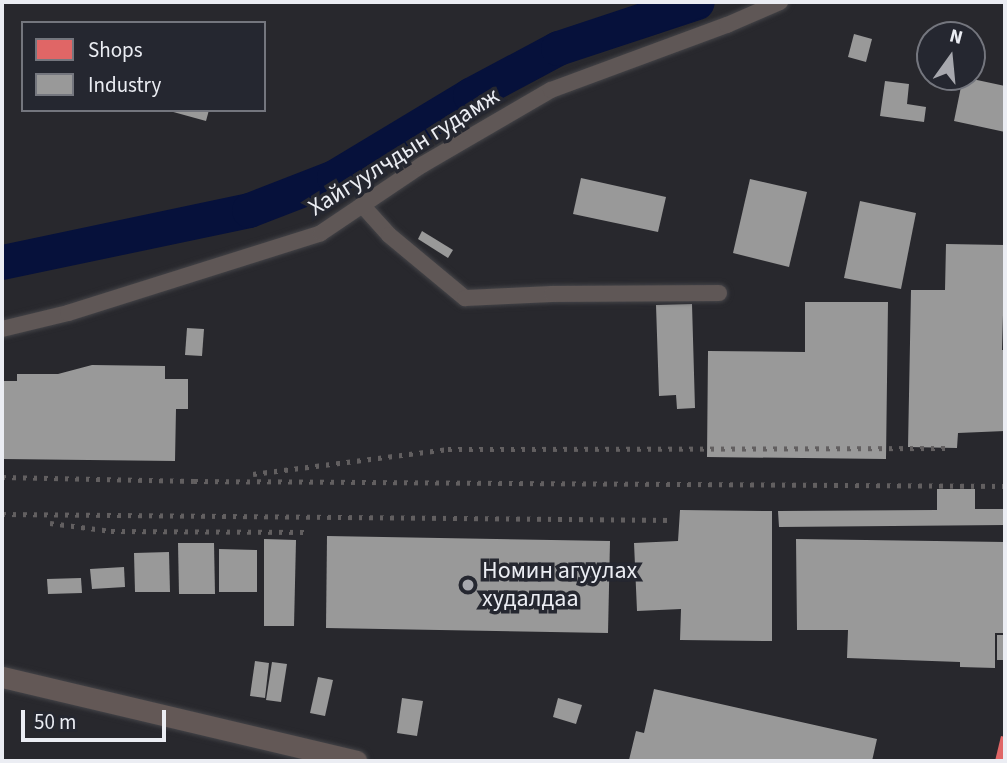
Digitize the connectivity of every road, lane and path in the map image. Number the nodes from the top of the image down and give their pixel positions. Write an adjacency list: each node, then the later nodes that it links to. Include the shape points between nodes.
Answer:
1 (780, 2): 2 (street, Хайгуулчдын гудамж, via 551,90)
2 (362, 205): 3 (street, via 389,235 465,298); 4 (street, Хайгуулчдын гудамж, via 321,233 68,313)
3 (719, 293)
4 (2, 329)
5 (2, 677): 6 (main road)
6 (356, 761)

